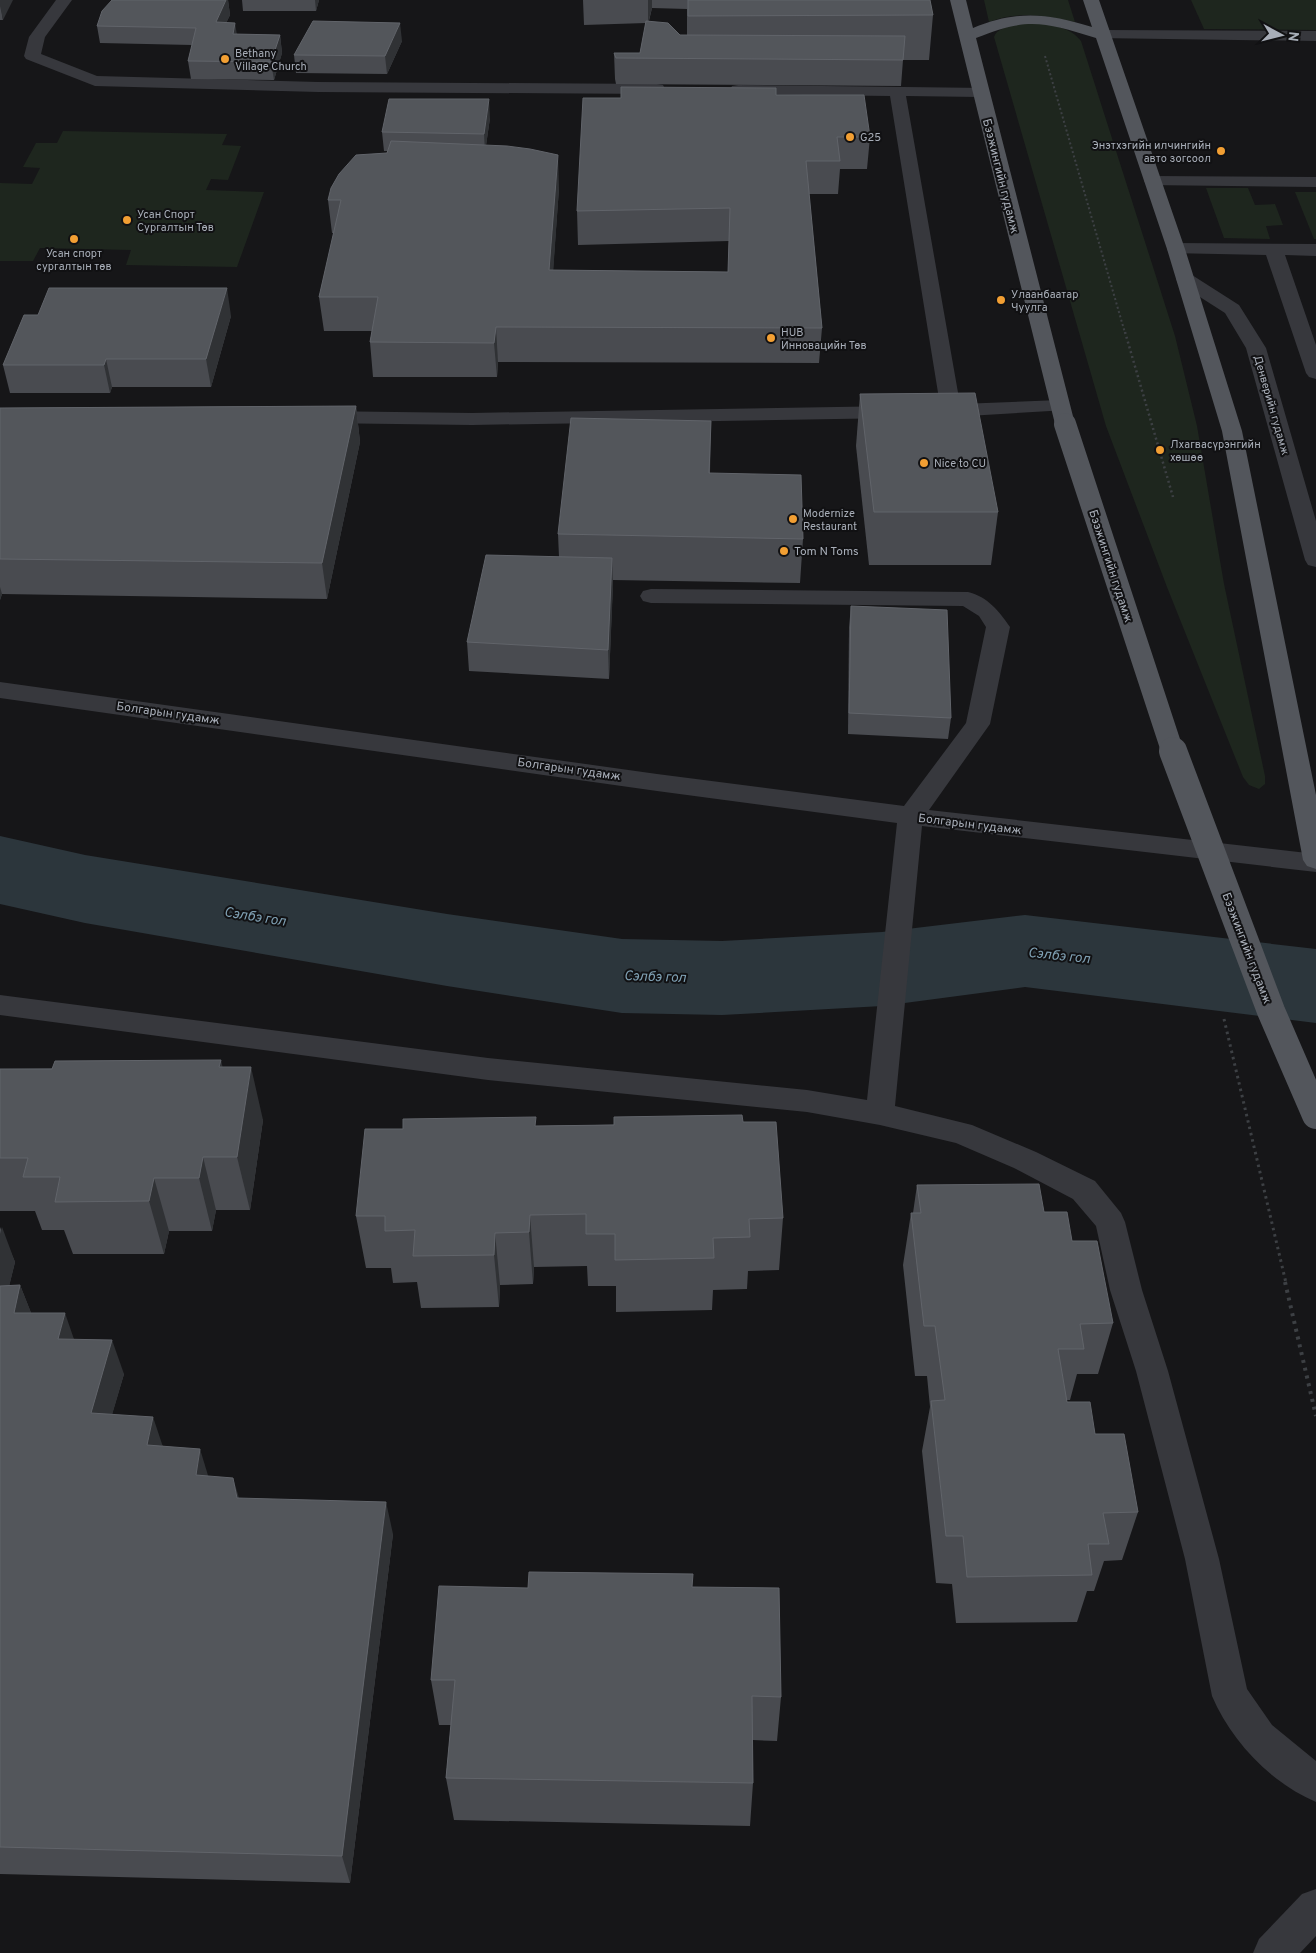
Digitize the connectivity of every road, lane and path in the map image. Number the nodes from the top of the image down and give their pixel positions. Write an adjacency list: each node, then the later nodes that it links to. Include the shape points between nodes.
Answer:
1 (64, 0): 8 (street, via 37,37 32,56 95,81 318,87)
2 (958, 0): 6 (main road, Бээжингийн гудамж)
3 (1091, 0): 5 (main road)
4 (1034, 19): 5 (main road); 6 (main road, via 1007,21); 22 (path)
5 (1103, 35): 7 (street); 12 (main road)
6 (967, 36): 11 (main road, Бээжингийн гудамж)
7 (1316, 36)
8 (677, 90)
9 (727, 90): 10 (street)
10 (897, 91): 11 (street); 19 (street)
11 (980, 92): 20 (main road, Бээжингийн гудамж)
12 (1153, 182): 13 (street); 14 (main road)
13 (1316, 182)
14 (1176, 249): 15 (street); 17 (main road)
15 (1273, 249): 16 (street); 18 (street)
16 (1316, 250)
17 (1185, 279): 23 (street, Денверийн гудамж, via 1232,309 1256,348); 27 (main road, via 1232,430)
18 (1316, 373)
19 (951, 411): 20 (street); 21 (street, via 472,419)
20 (1062, 415): 31 (main road, Бээжингийн гудамж, bridge, via 1174,755 1271,1011)
21 (296, 417)
22 (1173, 497)
23 (1316, 560)
24 (651, 596): 26 (street, via 968,599 987,611 998,627 978,724)
25 (0, 690): 26 (street, Болгарын гудамж)
26 (910, 817): 27 (street, Болгарын гудамж, via 1139,845); 30 (street)
27 (1316, 861)
28 (0, 1005): 30 (street, via 488,1069 807,1101)
29 (1222, 1015): 32 (path, bridge)
30 (880, 1114): 33 (street, via 962,1133 1025,1160 1084,1190 1110,1222 1202,1559 1230,1696 1259,1738 1296,1770)
31 (1316, 1115)
32 (1316, 1416)
33 (1316, 1782)
34 (1316, 1908): 35 (street)
35 (1273, 1953)

